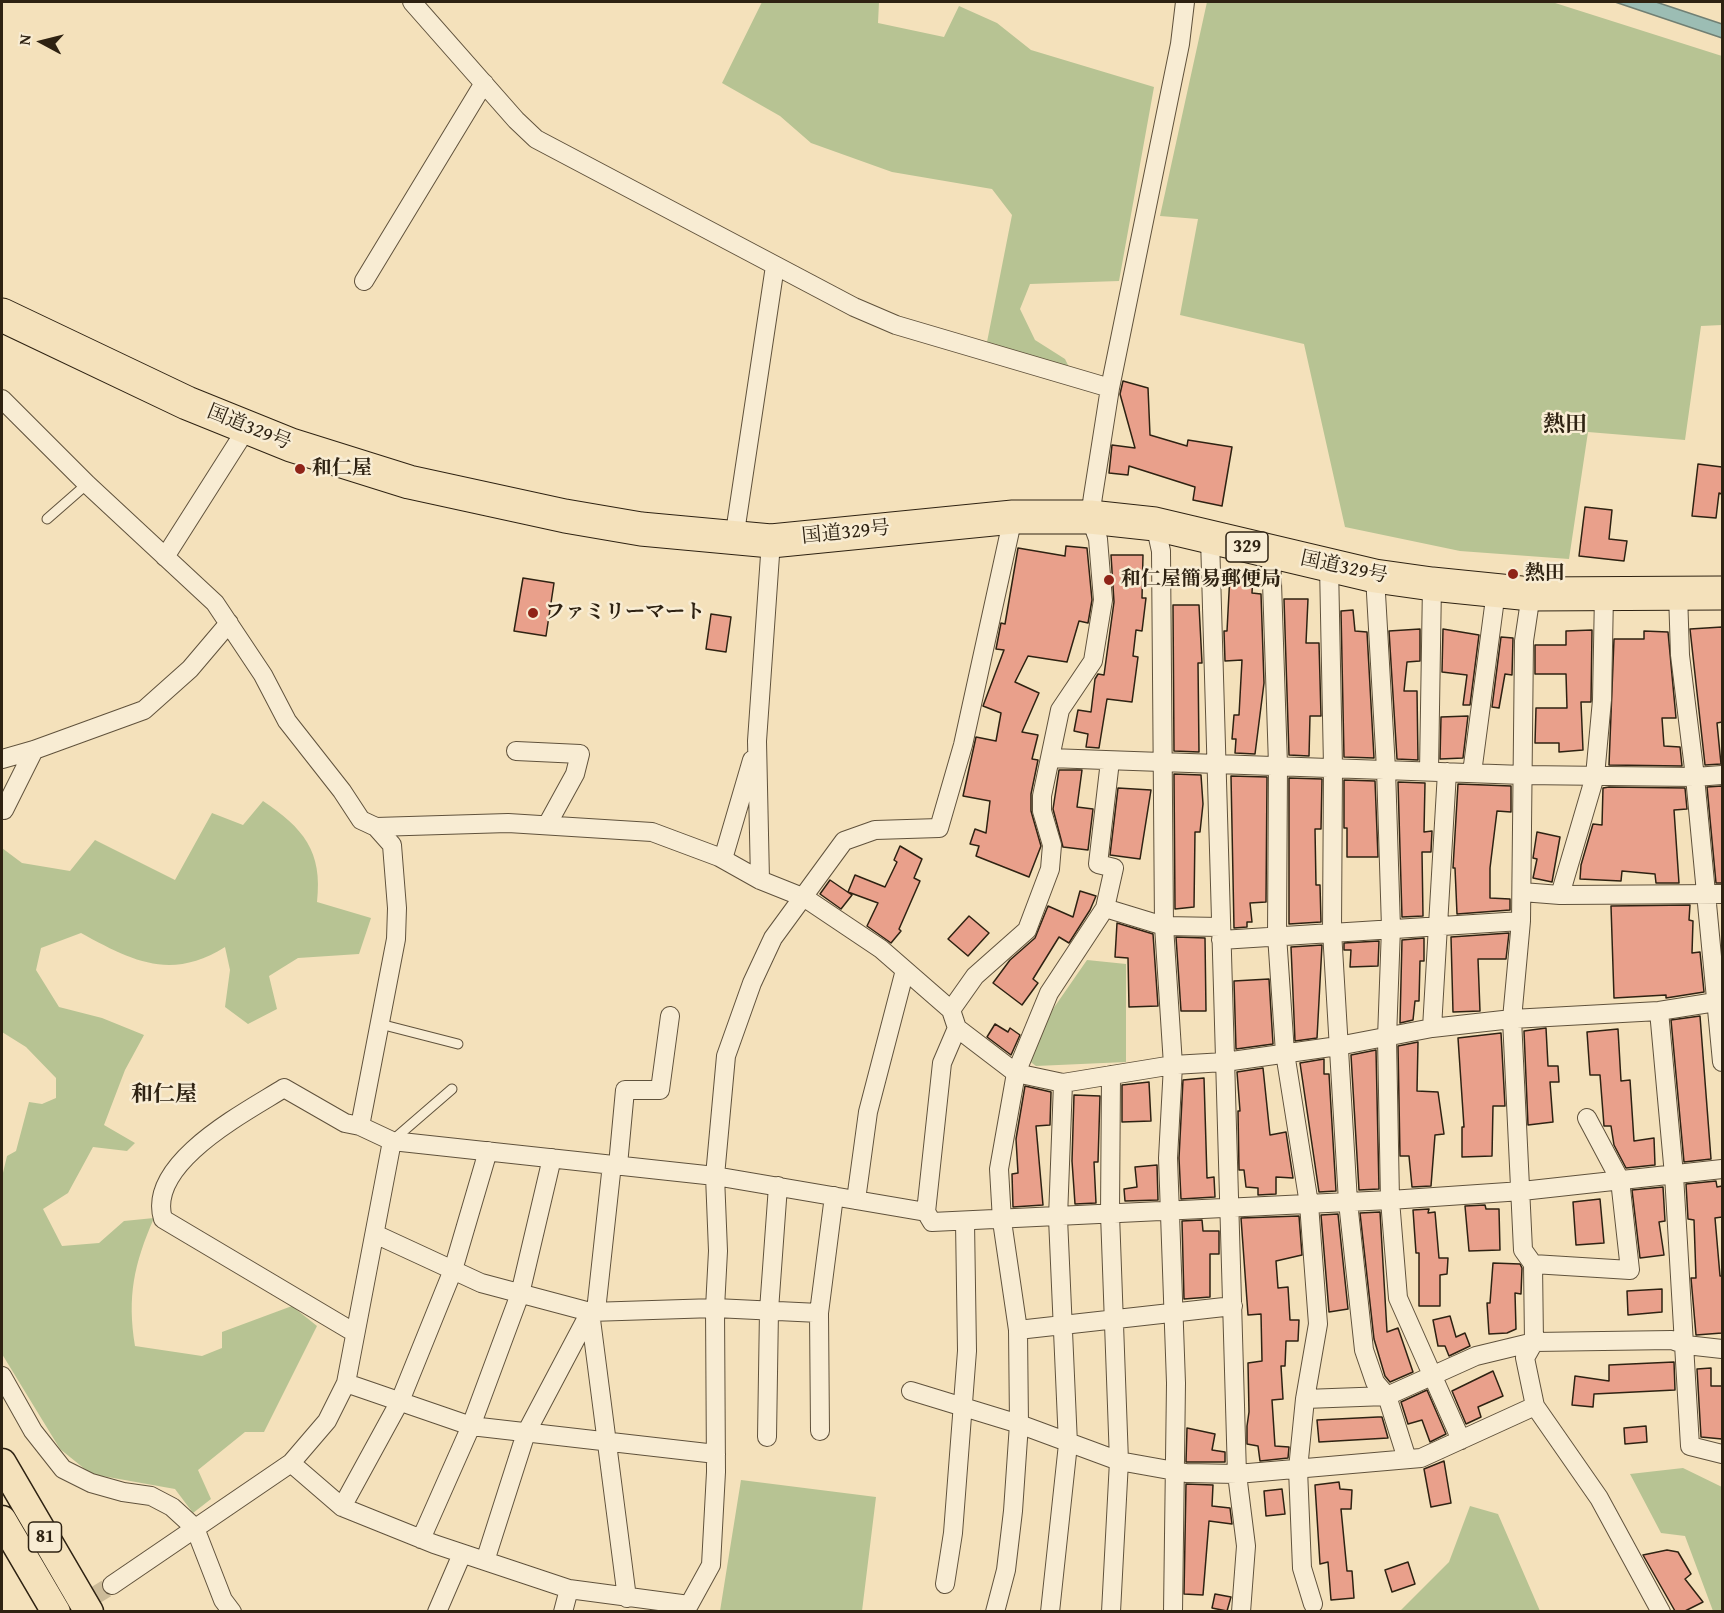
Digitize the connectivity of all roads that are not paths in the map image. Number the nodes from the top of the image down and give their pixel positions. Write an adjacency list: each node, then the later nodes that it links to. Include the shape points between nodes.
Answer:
1 (412, 2): 3 (street)
2 (1185, 2): 7 (street, via 1178,56)
3 (484, 83): 4 (street, via 536,139); 5 (street)
4 (775, 266): 7 (street, via 896,325); 16 (street)
5 (364, 281)
6 (2, 315): 9 (highway, 国道329号 / 329)
7 (1110, 388): 12 (street)
8 (2, 399): 10 (street)
9 (247, 428): 16 (highway, 国道329号 / 329, via 388,476 487,500 641,529); 19 (street)
10 (87, 484): 13 (lane); 19 (street)
11 (1013, 517): 12 (highway, 国道329号 / 329); 17 (highway, 国道329号 / 329); 54 (street, via 963,745 939,828 875,830 844,841)
12 (1090, 517): 14 (highway, 国道329号 / 329); 32 (street, via 1098,539 1103,600 1093,661 1060,710)
13 (46, 519)
14 (1155, 524): 15 (highway, 国道329号 / 329); 35 (street, via 1161,551)
15 (1210, 538): 18 (highway, 国道329号 / 329); 36 (street)
16 (734, 539): 17 (highway, 国道329号 / 329)
17 (771, 541): 29 (street)
18 (1271, 552): 20 (highway, 国道329号 / 329); 37 (street)
19 (165, 558): 28 (street, via 215,603)
20 (1329, 566): 21 (highway, 国道329号 / 329); 38 (street)
21 (1375, 576): 22 (highway, 国道329号 / 329); 39 (street)
22 (1432, 584): 23 (highway, 国道329号 / 329); 40 (street)
23 (1496, 591): 26 (highway, 国道329号 / 329); 41 (street)
24 (1678, 593): 25 (highway, 国道329号 / 329); 27 (highway, 国道329号 / 329); 45 (street, via 1680,655)
25 (1722, 593)
26 (1531, 594): 27 (highway, 国道329号 / 329); 42 (street, via 1524,641)
27 (1604, 594): 44 (street, via 1602,700)
28 (229, 623): 30 (street, via 190,669 144,710); 48 (street, via 287,721 361,820)
29 (757, 741): 49 (street); 50 (street)
30 (33, 750): 33 (street); 46 (street)
31 (516, 751): 47 (street, via 580,754 575,774)
32 (1050, 758): 34 (street); 65 (street, via 1042,796 1052,845 1050,868 1027,930 975,976)
33 (2, 759)
34 (1110, 761): 35 (street); 55 (street, via 1098,864 1114,868)
35 (1163, 762): 36 (street); 58 (street)
36 (1218, 762): 37 (street); 61 (street)
37 (1278, 765): 38 (street); 62 (street)
38 (1333, 767): 39 (street); 60 (street)
39 (1386, 769): 40 (street); 59 (street)
40 (1438, 771): 41 (street); 57 (street)
41 (1472, 772): 42 (street)
42 (1523, 775): 44 (street); 51 (street)
43 (1722, 775): 45 (street)
44 (1595, 776): 45 (street); 53 (street)
45 (1695, 777): 52 (street)
46 (4, 810)
47 (547, 825): 48 (street, via 508,822); 49 (street, via 652,832)
48 (376, 827): 69 (street, via 392,845 398,908)
49 (723, 859): 50 (street)
50 (760, 880): 54 (street)
51 (1522, 892): 53 (street); 56 (street)
52 (1714, 894): 53 (street); 64 (street)
53 (1560, 896)
54 (805, 898): 63 (street, via 881,949); 91 (street, via 773,938 726,1056)
55 (1105, 908): 58 (street); 79 (street, via 1049,993)
56 (1521, 921): 57 (street); 68 (street)
57 (1437, 925): 59 (street); 71 (street)
58 (1164, 926): 61 (street); 78 (street)
59 (1391, 928): 60 (street); 72 (street)
60 (1332, 931): 62 (street); 74 (street)
61 (1220, 933): 62 (street); 76 (street)
62 (1277, 935): 75 (street)
63 (905, 970): 65 (street); 96 (street, via 868,1112)
64 (1719, 1001): 66 (street); 77 (street)
65 (951, 1010): 70 (street)
66 (1659, 1011): 68 (street); 90 (street)
67 (670, 1016): 88 (street, via 660,1090 625,1090)
68 (1512, 1019): 71 (street); 94 (street)
69 (380, 1024): 73 (lane); 84 (street)
70 (957, 1028): 79 (street); 102 (street, via 942,1063)
71 (1432, 1028): 72 (street)
72 (1387, 1038): 74 (street); 97 (street)
73 (458, 1044)
74 (1338, 1046): 75 (street); 98 (street)
75 (1285, 1053): 76 (street); 99 (street)
76 (1225, 1062): 78 (street); 100 (street)
77 (1722, 1062)
78 (1173, 1065): 80 (street); 101 (street, via 1168,1158)
79 (1016, 1074): 81 (street); 105 (street, via 999,1169)
80 (1111, 1075): 81 (street); 103 (street)
81 (1064, 1083): 104 (street)
82 (452, 1089): 85 (lane)
83 (1587, 1118): 92 (street)
84 (360, 1126): 85 (street); 120 (street, via 345,1123 284,1088 189,1152 163,1193 160,1211 163,1220)
85 (392, 1142): 86 (street); 107 (street)
86 (488, 1151): 87 (street); 109 (street)
87 (552, 1158): 88 (street); 110 (street)
88 (615, 1165): 91 (street); 115 (street)
89 (1722, 1169): 90 (street)
90 (1674, 1174): 92 (street); 122 (street)
91 (715, 1176): 93 (street); 112 (street)
92 (1620, 1180): 94 (street); 108 (street, via 1630,1269)
93 (778, 1186): 95 (street); 113 (street)
94 (1522, 1191): 97 (street); 108 (street, via 1523,1250)
95 (834, 1196): 96 (street); 116 (street)
96 (856, 1200): 102 (street)
97 (1390, 1200): 98 (street); 125 (street, via 1398,1298)
98 (1348, 1202): 99 (street); 128 (street, via 1364,1350 1375,1382)
99 (1309, 1204): 100 (street); 129 (street, via 1318,1324)
100 (1231, 1207): 101 (street); 111 (street)
101 (1171, 1211): 103 (street); 114 (street)
102 (926, 1212): 106 (street, via 932,1222)
103 (1110, 1215): 104 (street); 117 (street)
104 (1058, 1218): 105 (street); 118 (street)
105 (1002, 1221): 106 (street); 119 (street)
106 (965, 1222): 132 (street)
107 (375, 1234): 109 (street); 120 (street)
108 (1533, 1264): 121 (street)
109 (453, 1270): 110 (street, via 481,1284); 130 (street)
110 (520, 1294): 115 (street); 134 (street)
111 (1233, 1306): 114 (street); 149 (street)
112 (715, 1308): 113 (street); 115 (street); 141 (street)
113 (769, 1310): 116 (street); 137 (street)
114 (1174, 1311): 117 (street); 148 (street)
115 (593, 1312): 136 (street); 138 (street)
116 (819, 1313): 135 (street)
117 (1114, 1318): 118 (street); 144 (street)
118 (1062, 1325): 119 (street); 140 (street)
119 (1018, 1330): 133 (street)
120 (355, 1333): 126 (street)
121 (1534, 1342): 122 (street, via 1672,1340); 125 (street, via 1476,1356); 131 (street, via 1526,1358)
122 (1686, 1345): 123 (street); 142 (street, via 1690,1446)
123 (1722, 1349)
124 (2, 1376): 152 (street, via 33,1431 63,1469 92,1483 151,1496 172,1507)
125 (1432, 1378): 128 (street); 139 (street)
126 (346, 1383): 130 (street); 146 (street, via 327,1421)
127 (911, 1391): 132 (street)
128 (1387, 1396): 129 (street); 143 (street)
129 (1305, 1399): 147 (street)
130 (400, 1401): 134 (street); 150 (street)
131 (1534, 1406): 139 (street); 171 (street, via 1599,1498)
132 (964, 1407): 133 (street); 156 (street)
133 (1019, 1424): 140 (street); 166 (street, via 1006,1570)
134 (471, 1426): 136 (street); 153 (street)
135 (820, 1431)
136 (526, 1433): 138 (street); 155 (street)
137 (767, 1437)
138 (604, 1440): 141 (street); 159 (street)
139 (1461, 1440): 143 (street, via 1421,1458)
140 (1068, 1444): 144 (street); 167 (street)
141 (716, 1454): 159 (street, via 711,1565 689,1605)
142 (1722, 1454)
143 (1407, 1459): 147 (street)
144 (1119, 1461): 148 (street); 168 (street)
145 (2, 1463): 162 (main road, 81)
146 (291, 1463): 150 (street); 152 (street)
147 (1298, 1469): 149 (street); 160 (street, via 1302,1568)
148 (1175, 1470): 149 (street); 169 (street)
149 (1237, 1474): 170 (street, via 1246,1546)
150 (342, 1507): 153 (street)
151 (2, 1520): 161 (main road, 81)
152 (195, 1528): 157 (street); 163 (street)
153 (421, 1539): 154 (street)
154 (462, 1554): 155 (street); 164 (street)
155 (485, 1561): 158 (street)
156 (945, 1584)
157 (112, 1585)
158 (569, 1589): 159 (street); 165 (street)
159 (627, 1598)
160 (1313, 1604)
161 (56, 1611)
162 (89, 1611)
163 (231, 1611)
164 (437, 1611)
165 (563, 1611)
166 (995, 1611)
167 (1050, 1611)
168 (1111, 1611)
169 (1173, 1611)
170 (1241, 1611)
171 (1661, 1611)

